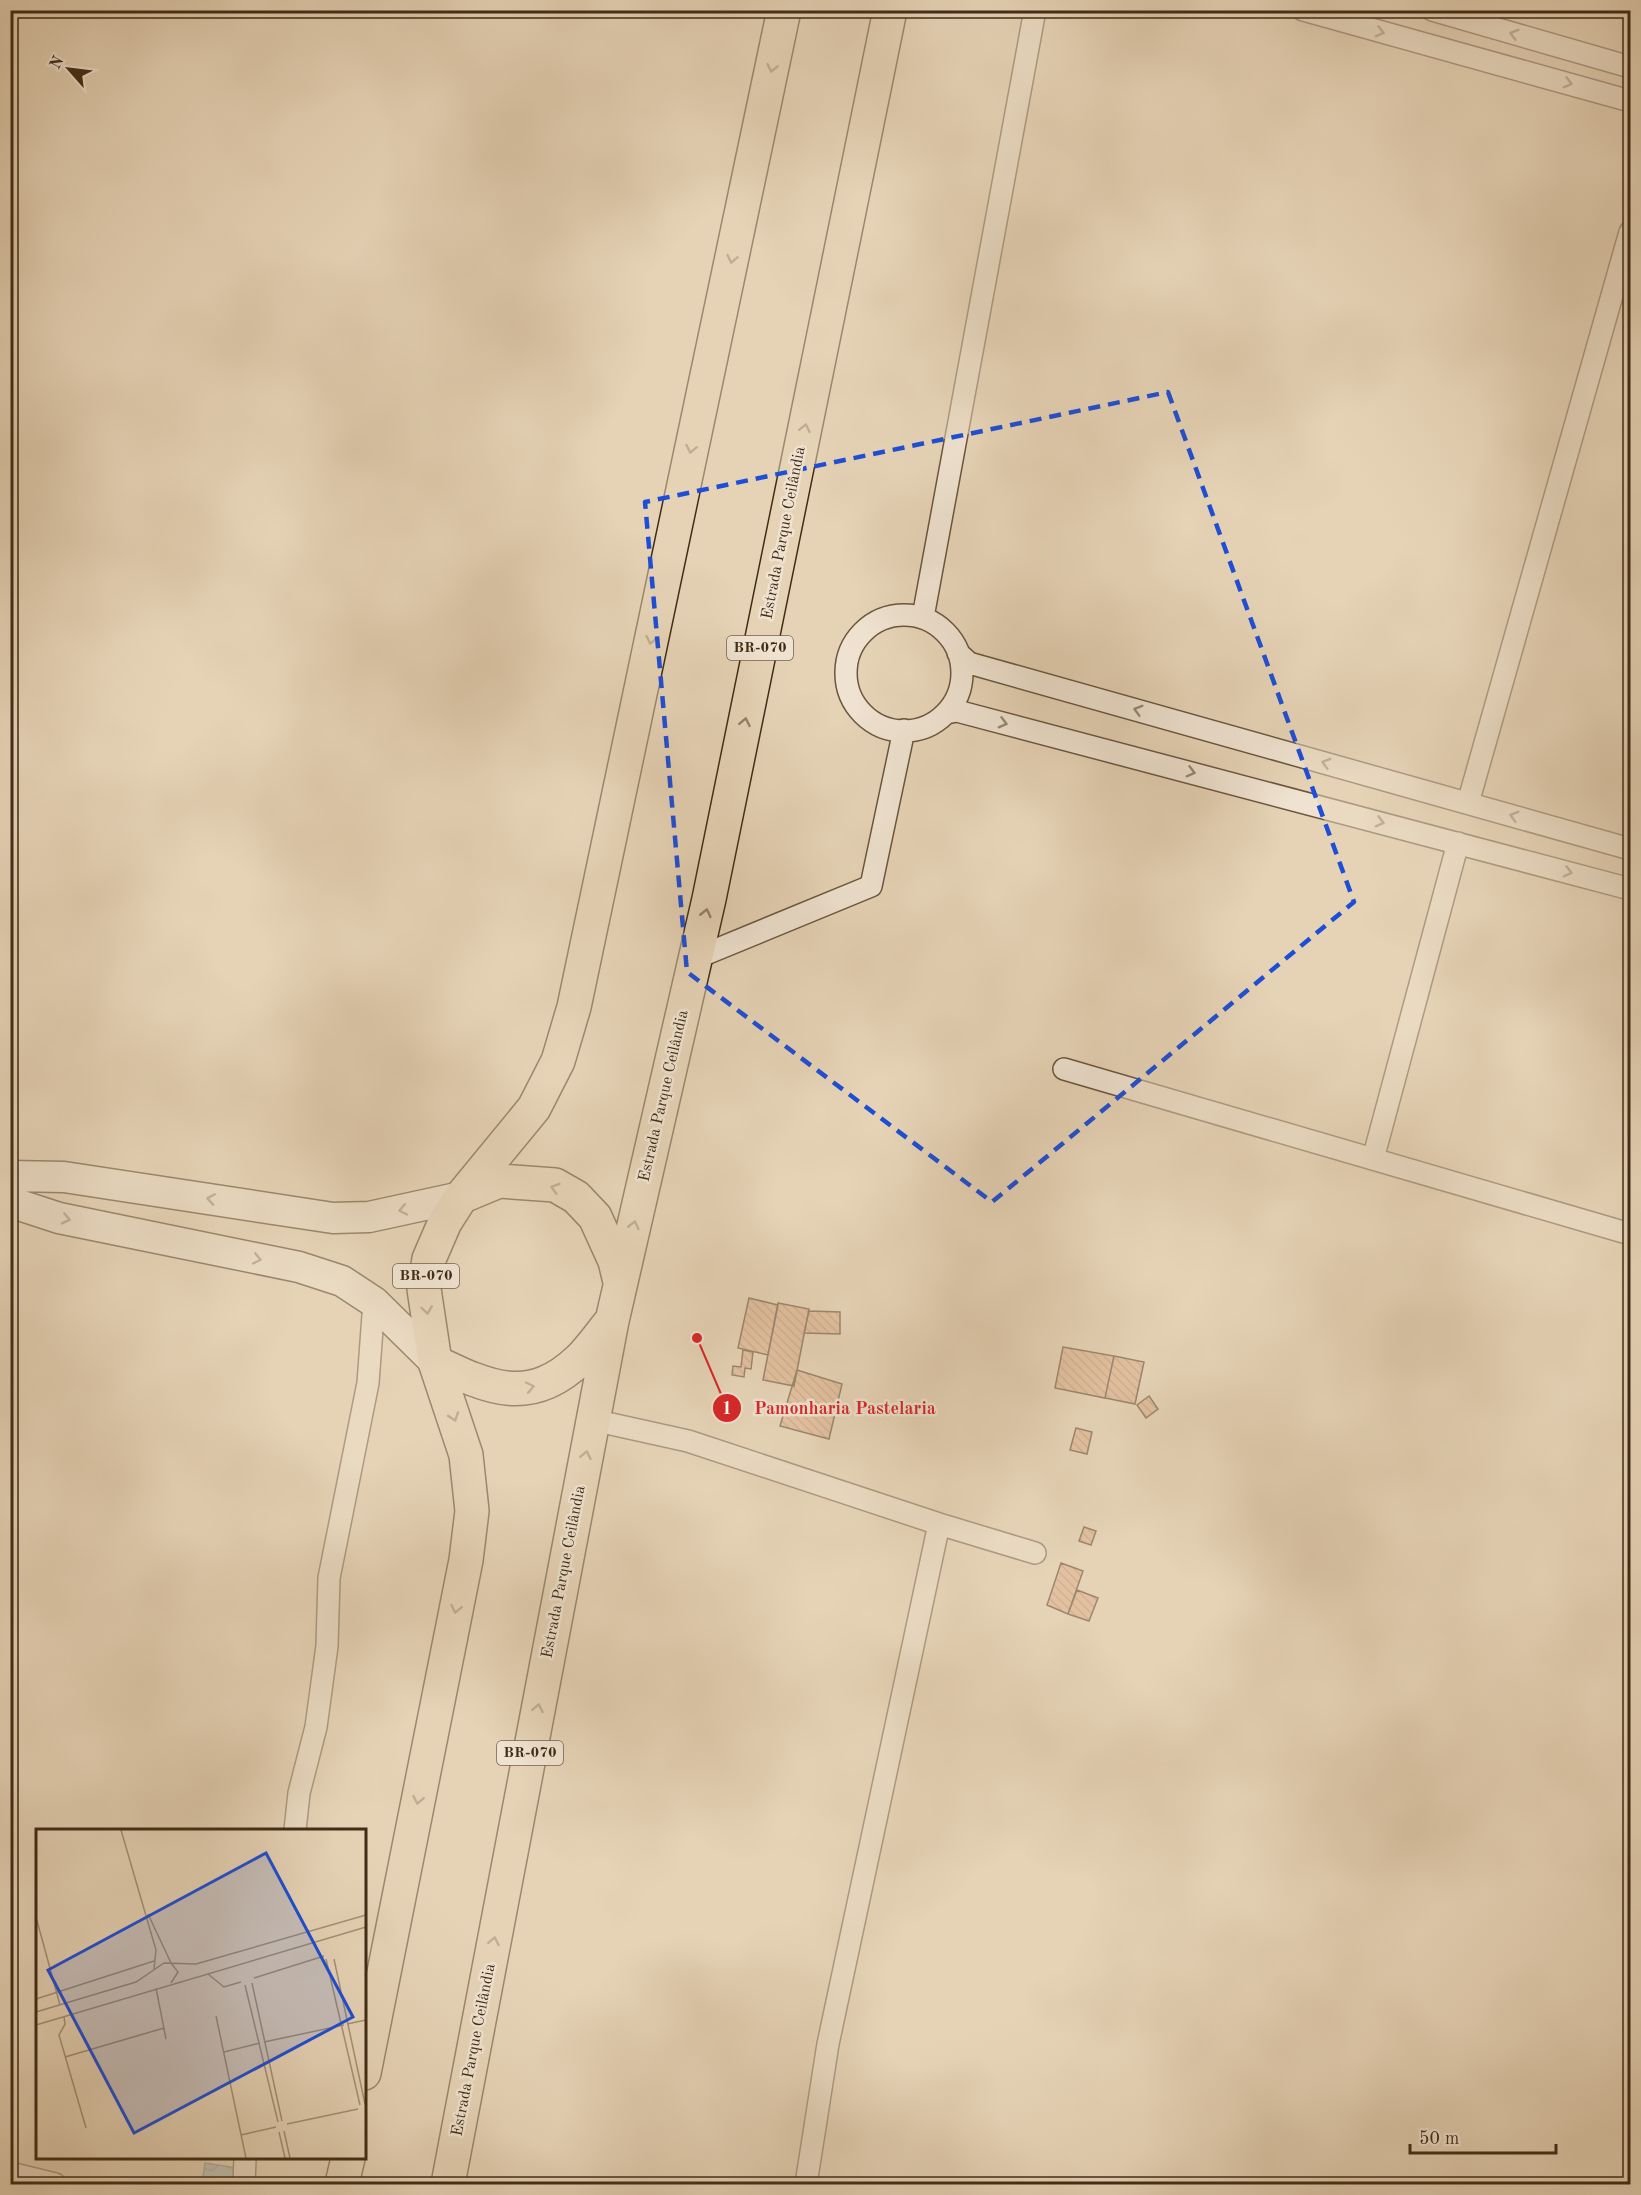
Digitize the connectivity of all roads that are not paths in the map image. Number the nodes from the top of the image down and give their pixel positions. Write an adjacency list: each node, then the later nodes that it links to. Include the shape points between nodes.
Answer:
1 (784, 10): 21 (highway, BR-070, one-way to 21, via 574,1007 558,1061 534,1108)
2 (890, 10): 17 (highway, Estrada Parque Ceilândia / BR-070, one-way to 2)
3 (1035, 10): 9 (street)
4 (1303, 10): 7 (street, one-way to 7)
5 (1432, 10): 6 (street, one-way to 5)
6 (1630, 67)
7 (1630, 101)
8 (1630, 232): 13 (street)
9 (923, 617): 10 (street, via 940,626); 12 (street, via 885,617 856,640 848,658 846,677 850,695 860,711 875,723)
10 (958, 653): 11 (street, via 962,678 957,697); 13 (street, one-way to 10, via 969,663)
11 (946, 713): 12 (street, via 930,725); 14 (street, one-way to 14, via 957,711)
12 (904, 730): 17 (street, via 871,886)
13 (1468, 803): 15 (street, one-way to 13)
14 (1458, 843): 16 (street, one-way to 16); 19 (street)
15 (1630, 849)
16 (1630, 889)
17 (696, 958): 24 (highway, Estrada Parque Ceilândia / BR-070, one-way to 17)
18 (1064, 1069): 19 (street)
19 (1372, 1159): 23 (street)
20 (10, 1176): 21 (main road, one-way to 20, via 369,1217 333,1218 64,1177)
21 (461, 1197): 24 (highway, one-way to 21, via 595,1217 576,1197 555,1185 499,1181); 27 (highway, BR-070, one-way to 27, via 445,1222 427,1269 424,1289)
22 (10, 1202): 25 (main road, one-way to 25, via 59,1218 299,1267 342,1281)
23 (1630, 1234)
24 (620, 1282): 26 (highway, Estrada Parque Ceilândia / BR-070)
25 (374, 1302): 27 (main road); 31 (street, via 368,1383 329,1578 327,1646 316,1727 299,1793)
26 (612, 1321): 27 (highway, one-way to 26, via 502,1389 529,1389 554,1380 580,1359); 28 (highway, Estrada Parque Ceilândia / BR-070)
27 (435, 1362): 32 (highway, BR-070, one-way to 32, via 466,1455 471,1511 466,1560)
28 (593, 1420): 29 (street, via 688,1441); 39 (highway, Estrada Parque Ceilândia / BR-070, one-way to 28)
29 (939, 1524): 30 (street); 40 (street, via 828,2043)
30 (1035, 1553)
31 (295, 1829)
32 (366, 2063)
33 (245, 2159): 37 (street)
34 (348, 2159): 38 (highway)
35 (10, 2173): 36 (street)
36 (54, 2184)
37 (244, 2184)
38 (342, 2184)
39 (448, 2184)
40 (806, 2184)

